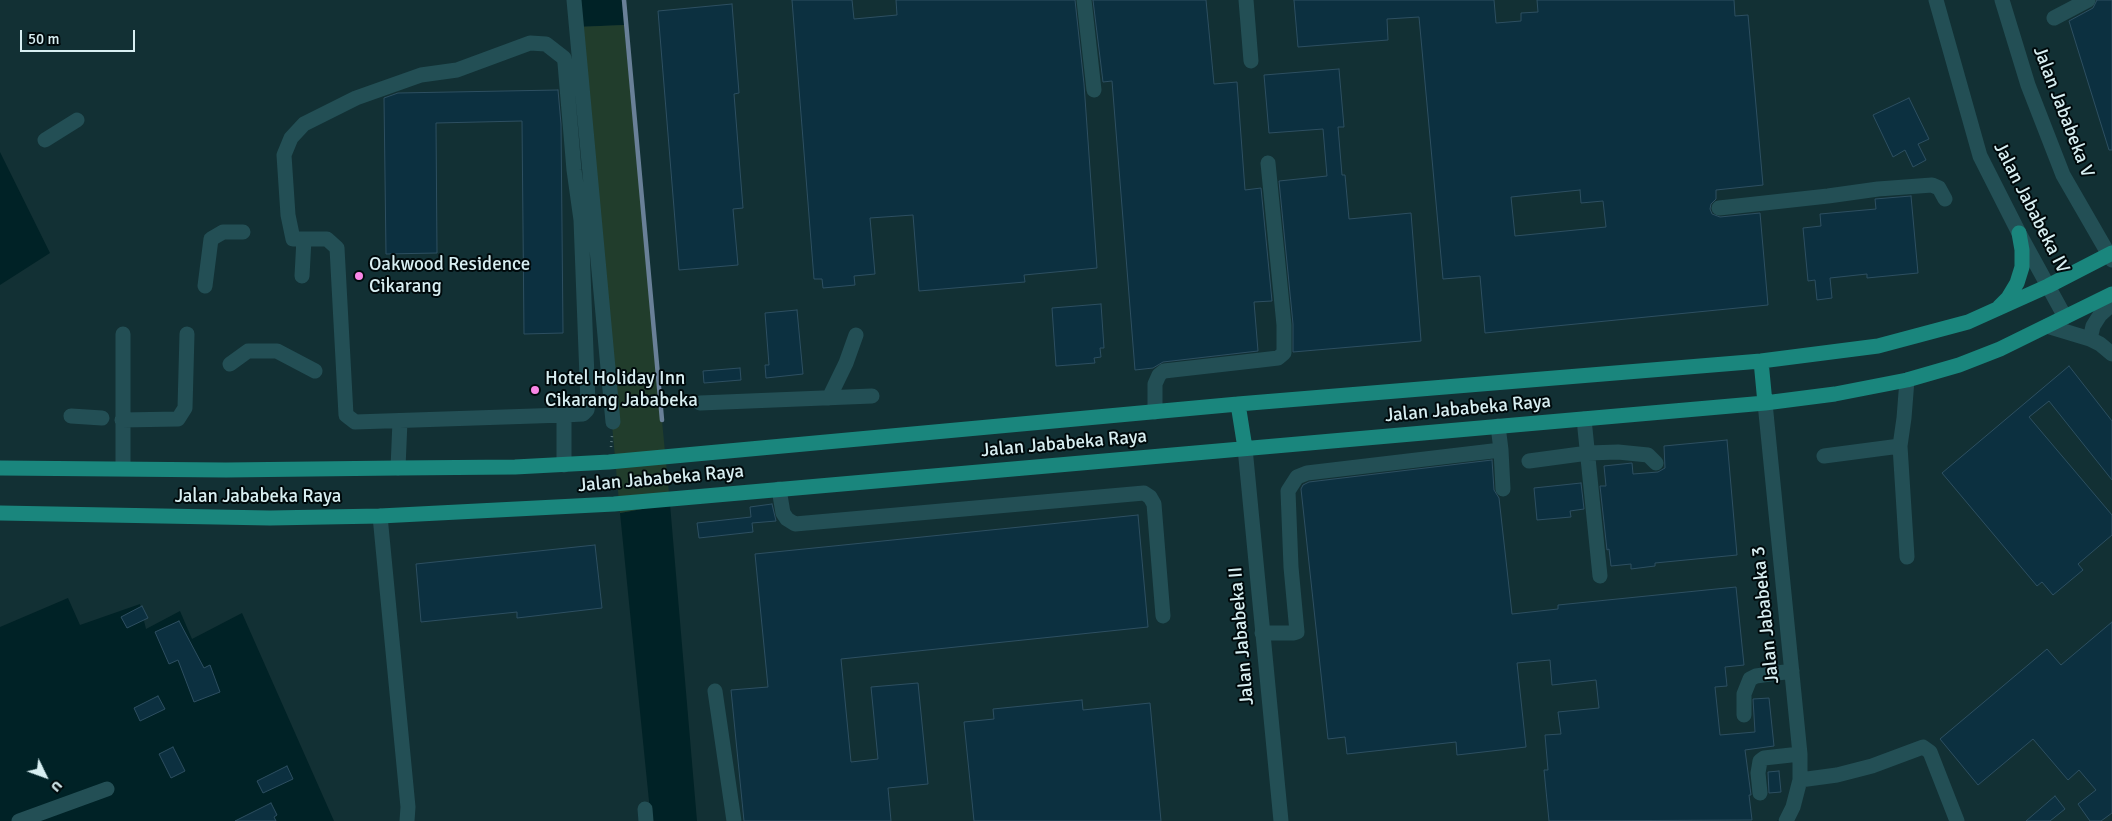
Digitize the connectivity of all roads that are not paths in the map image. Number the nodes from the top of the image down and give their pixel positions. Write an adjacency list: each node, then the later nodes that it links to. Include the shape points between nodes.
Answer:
1 (574, 0): 48 (street)
2 (1084, 0): 9 (street)
3 (1246, 0): 8 (street)
4 (1936, 0): 16 (street, Jalan Jababeka IV, via 1980,156)
5 (2002, 0): 18 (street, Jalan Jababeka V, via 2028,85 2063,175)
6 (2088, 0): 7 (street)
7 (2054, 18)
8 (1251, 61)
9 (1094, 90)
10 (77, 120): 11 (street)
11 (45, 140)
12 (1268, 163): 41 (street, via 1284,353 1278,358 1164,371 1155,384)
13 (1945, 199): 14 (street, via 1939,188 1932,185)
14 (1719, 208)
15 (243, 232): 20 (street, via 223,232 211,239)
16 (2019, 233): 21 (street, Jalan Jababeka IV); 24 (main road, via 2022,250 2019,275 2008,298)
17 (298, 239): 19 (street); 42 (street, via 288,215 284,155 291,138 304,124 356,98 421,75 457,70 530,43 546,44 564,58 565,63 581,220 588,404 583,414); 47 (street, via 327,239 337,248 346,415 355,422)
18 (2111, 256): 21 (main road, Jalan Jababeka Raya)
19 (298, 276)
20 (205, 286)
21 (2048, 286): 24 (main road, Jalan Jababeka Raya); 25 (street, Jalan Jababeka IV)
22 (2112, 294): 25 (main road, Jalan Jababeka Raya)
23 (2112, 304): 30 (street, via 2093,326)
24 (1996, 310): 32 (main road, Jalan Jababeka Raya, via 1968,322 1878,346)
25 (2065, 317): 26 (main road, Jalan Jababeka Raya)
26 (2047, 326): 30 (street); 35 (main road, Jalan Jababeka Raya, via 1959,366)
27 (123, 334): 46 (street)
28 (187, 334): 46 (street, via 185,408 178,419)
29 (856, 335): 37 (street)
30 (2090, 339): 31 (street)
31 (2112, 354)
32 (1761, 361): 39 (main road); 40 (main road, Jalan Jababeka Raya)
33 (230, 364): 34 (street, via 248,351 277,351)
34 (315, 371)
35 (1907, 380): 39 (main road, Jalan Jababeka Raya); 50 (street)
36 (872, 396): 37 (street)
37 (829, 398): 38 (street)
38 (700, 403)
39 (1764, 403): 45 (main road, Jalan Jababeka Raya); 69 (street, Jalan Jababeka 3)
40 (1238, 404): 41 (main road, Jalan Jababeka Raya); 51 (main road)
41 (1155, 412): 57 (main road, Jalan Jababeka Raya, via 702,455)
42 (564, 415): 47 (street); 57 (street)
43 (72, 416): 44 (street)
44 (102, 418)
45 (1584, 419): 49 (main road, Jalan Jababeka Raya); 53 (street)
46 (122, 420): 59 (street)
47 (400, 421): 60 (street)
48 (613, 422)
49 (1498, 426): 51 (main road, Jalan Jababeka Raya); 52 (street)
50 (1900, 446): 54 (street); 65 (street)
51 (1245, 448): 61 (main road, Jalan Jababeka Raya); 68 (street, Jalan Jababeka II)
52 (1501, 450): 62 (street); 68 (street, via 1307,473 1297,477 1288,490 1297,632)
53 (1588, 453): 55 (street); 56 (street, via 1648,455); 66 (street)
54 (1824, 456)
55 (1529, 461)
56 (1656, 463)
57 (564, 464): 60 (main road, Jalan Jababeka Raya)
58 (0, 468): 59 (main road, Jalan Jababeka Raya)
59 (123, 468): 60 (main road, Jalan Jababeka Raya)
60 (398, 468)
61 (780, 489): 64 (main road, Jalan Jababeka Raya, via 614,504); 67 (street, via 783,513 795,524 1144,493 1154,504)
62 (1503, 489)
63 (0, 513): 64 (main road, Jalan Jababeka Raya, via 270,518)
64 (380, 516): 77 (street)
65 (1907, 558)
66 (1600, 576)
67 (1163, 616)
68 (1262, 633): 79 (street, Jalan Jababeka II)
69 (1792, 671): 71 (street, via 1750,679 1744,694); 72 (street, Jalan Jababeka 3)
70 (715, 691): 78 (street)
71 (1744, 715)
72 (1800, 754): 73 (street, Jalan Jababeka 3); 75 (street, via 1760,761)
73 (1800, 780): 80 (street, Jalan Jababeka 3); 81 (street, via 1846,773 1923,747 1930,752)
74 (107, 788): 76 (street)
75 (1760, 793)
76 (19, 821)
77 (407, 821)
78 (734, 821)
79 (1281, 821)
80 (1786, 821)
81 (1957, 821)

